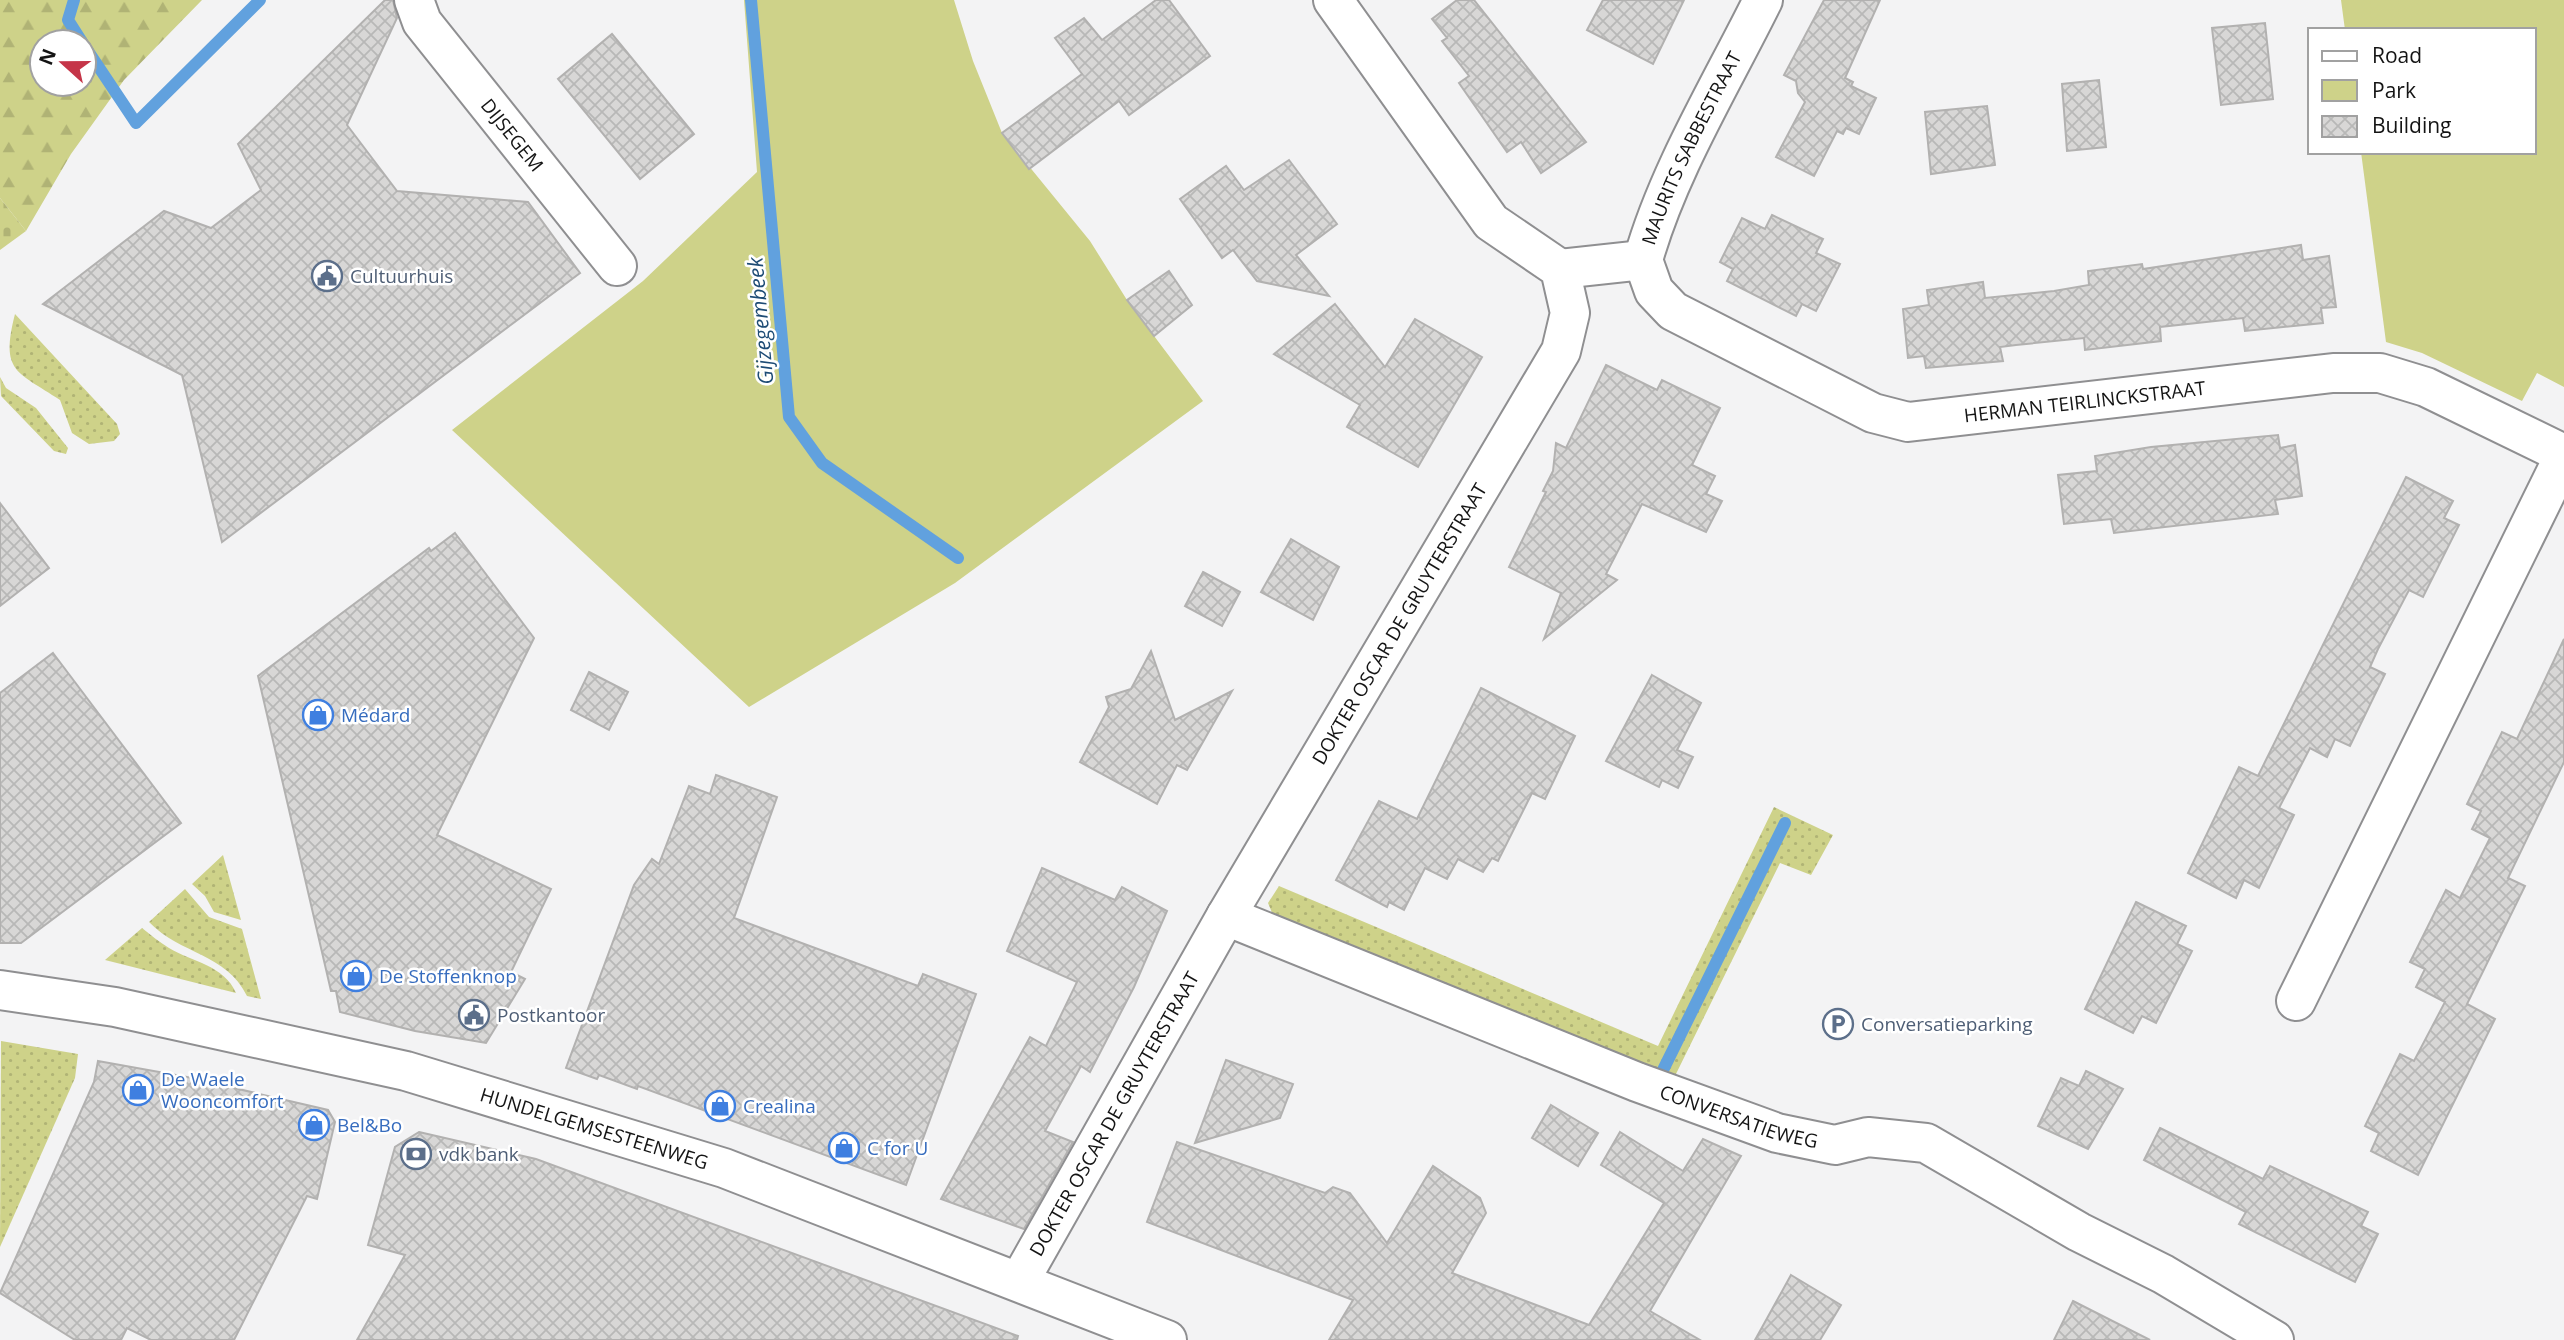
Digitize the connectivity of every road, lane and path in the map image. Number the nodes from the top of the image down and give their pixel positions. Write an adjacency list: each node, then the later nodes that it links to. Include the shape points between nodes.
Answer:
1 (414, 0): 5 (street, DIJSEGEM, via 422,22)
2 (1333, 0): 6 (street, via 1491,222)
3 (1763, 0): 4 (street, MAURITS SABBESTRAAT, via 1669,189)
4 (1643, 260): 6 (street, MAURITS SABBESTRAAT); 7 (street, HERMAN TEIRLINCKSTRAAT, via 1654,290 1673,311 1874,413 1908,422 2333,373 2380,373 2427,387)
5 (617, 266)
6 (1560, 269): 8 (street, DOKTER OSCAR DE GRUYTERSTRAAT, via 1570,313 1560,351)
7 (2564, 455): 10 (street, HERMAN TEIRLINCKSTRAAT)
8 (1226, 915): 11 (street, DOKTER OSCAR DE GRUYTERSTRAAT); 13 (street, CONVERSATIEWEG, via 1637,1082 1777,1133 1835,1145 1868,1137 1926,1143)
9 (0, 990): 11 (street, HUNDELGEMSESTEENWEG, via 115,1007 406,1071 724,1168)
10 (2296, 1001)
11 (1020, 1280): 12 (street, HUNDELGEMSESTEENWEG)
12 (1167, 1340)
13 (2274, 1340)

